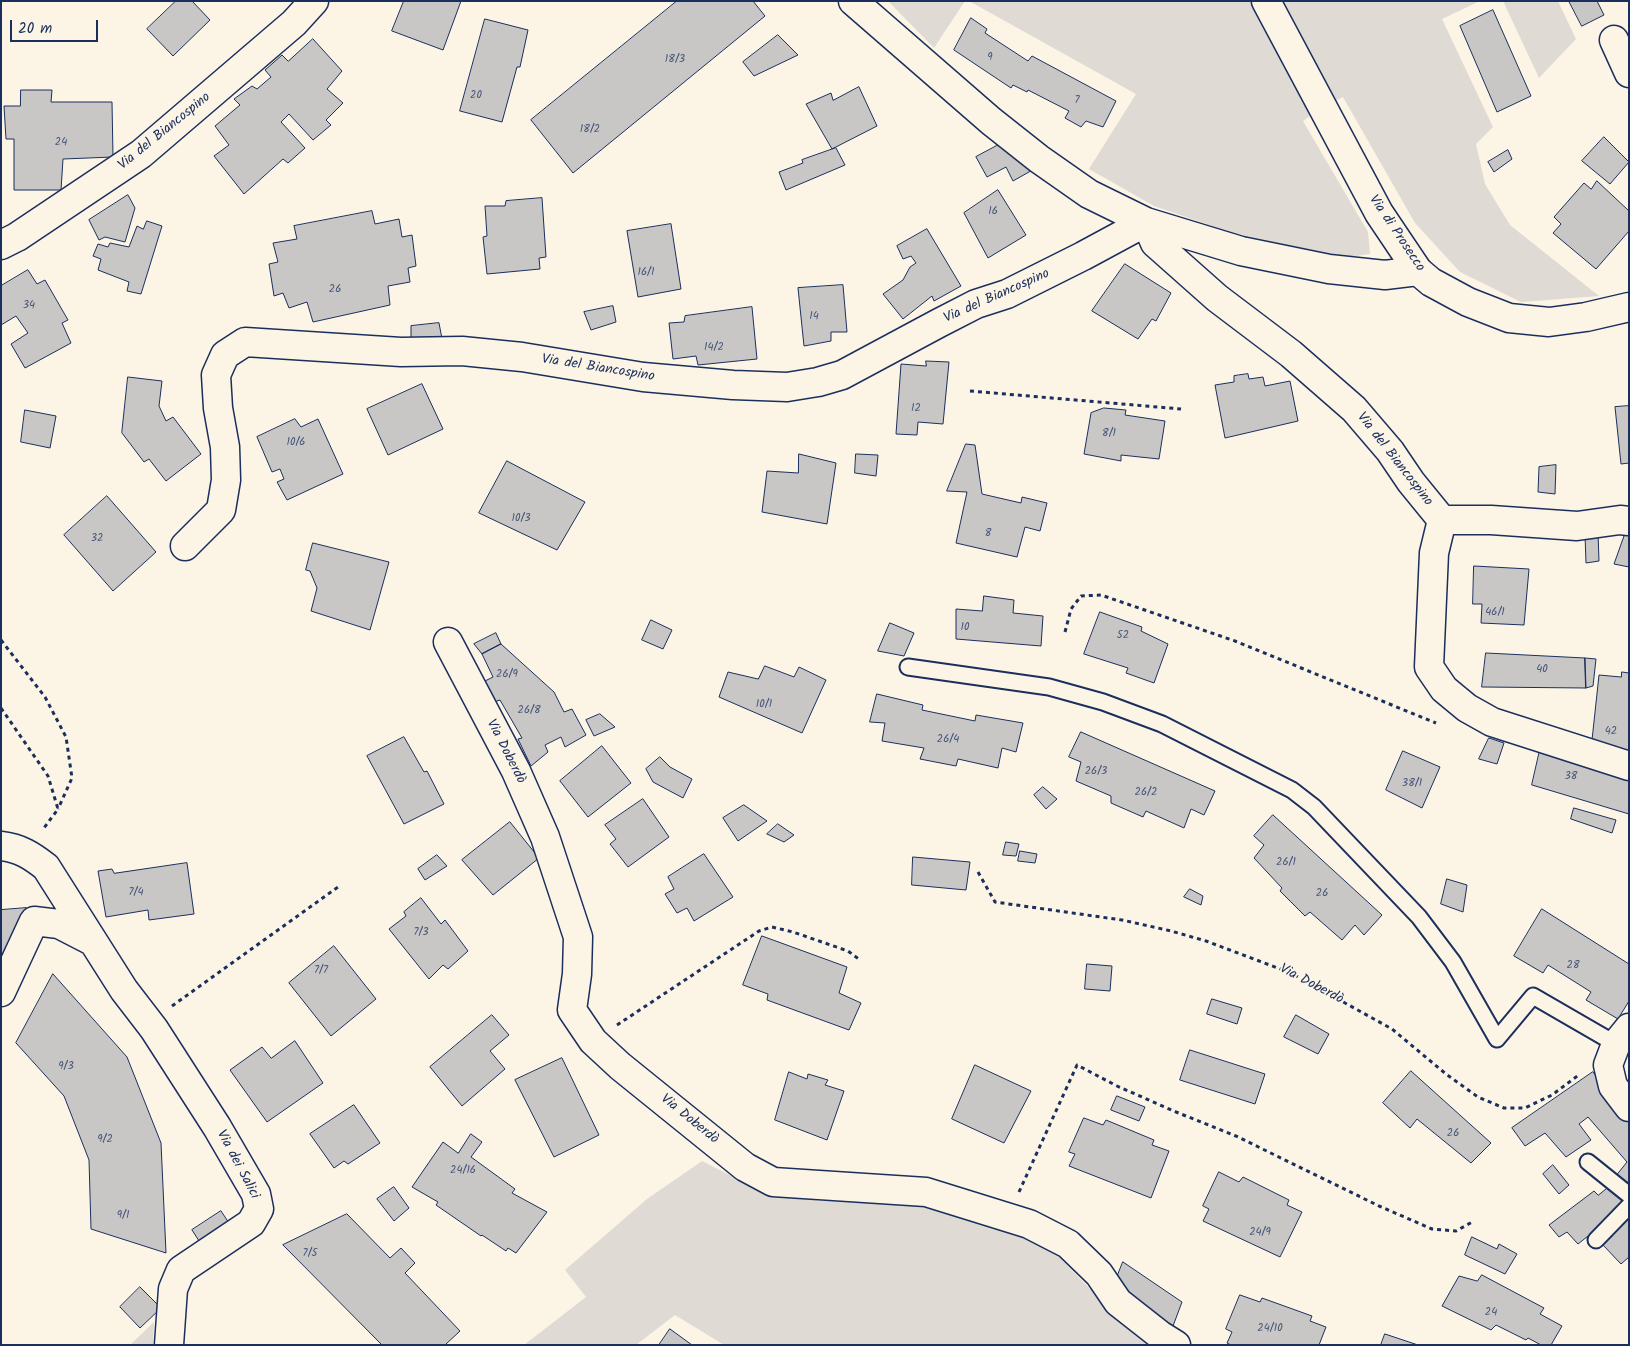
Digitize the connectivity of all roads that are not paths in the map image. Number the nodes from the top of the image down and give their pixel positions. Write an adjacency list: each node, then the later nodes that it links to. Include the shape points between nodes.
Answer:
1 (314, 1): 7 (street, Via del Biancospino, via 141,154)
2 (853, 1): 6 (street, via 990,122 1039,160 1089,194)
3 (1266, 1): 8 (street, Via di Prosecco, via 1379,213)
4 (1614, 40): 5 (street)
5 (1629, 73)
6 (1146, 222): 8 (street, via 1241,251 1329,269 1385,275); 10 (street, Via del Biancospino, via 1155,243 1217,298 1291,354 1354,409); 12 (street, Via del Biancospino, via 1007,294 976,304 842,376 795,386 733,386 643,378 522,357 462,351 402,352 245,342 225,354 216,375 226,480 221,510)
7 (1, 245)
8 (1418, 271): 9 (street, Via di Prosecco, via 1468,302 1509,318 1549,322)
9 (1629, 307)
10 (1442, 520): 11 (street, via 1577,526); 15 (street, via 1434,553 1429,667 1444,689 1467,708 1492,722)
11 (1629, 521)
12 (185, 546)
13 (448, 642): 26 (street, Via Doberdò, via 516,771 545,837 578,936 572,1010 593,1041 746,1166 774,1182 926,1192 1029,1224 1068,1244 1099,1274 1118,1302)
14 (908, 667): 19 (lane, via 1049,687 1103,702 1162,724 1292,790 1314,808 1419,917 1453,962 1497,1039 1534,996)
15 (1629, 766)
16 (1, 846): 17 (street, Via dei Salici, via 13,847 33,856 46,867)
17 (92, 941): 18 (street, via 59,924 34,921); 25 (street, Via dei Salici, via 217,1127 256,1194 260,1209 252,1224 181,1270 173,1290)
18 (1, 992)
19 (1622, 1036): 20 (street, via 1608,1065 1613,1086)
20 (1629, 1107)
21 (1588, 1162): 22 (lane)
22 (1629, 1195)
23 (1629, 1206): 24 (lane)
24 (1596, 1240)
25 (169, 1345)
26 (1176, 1345)

